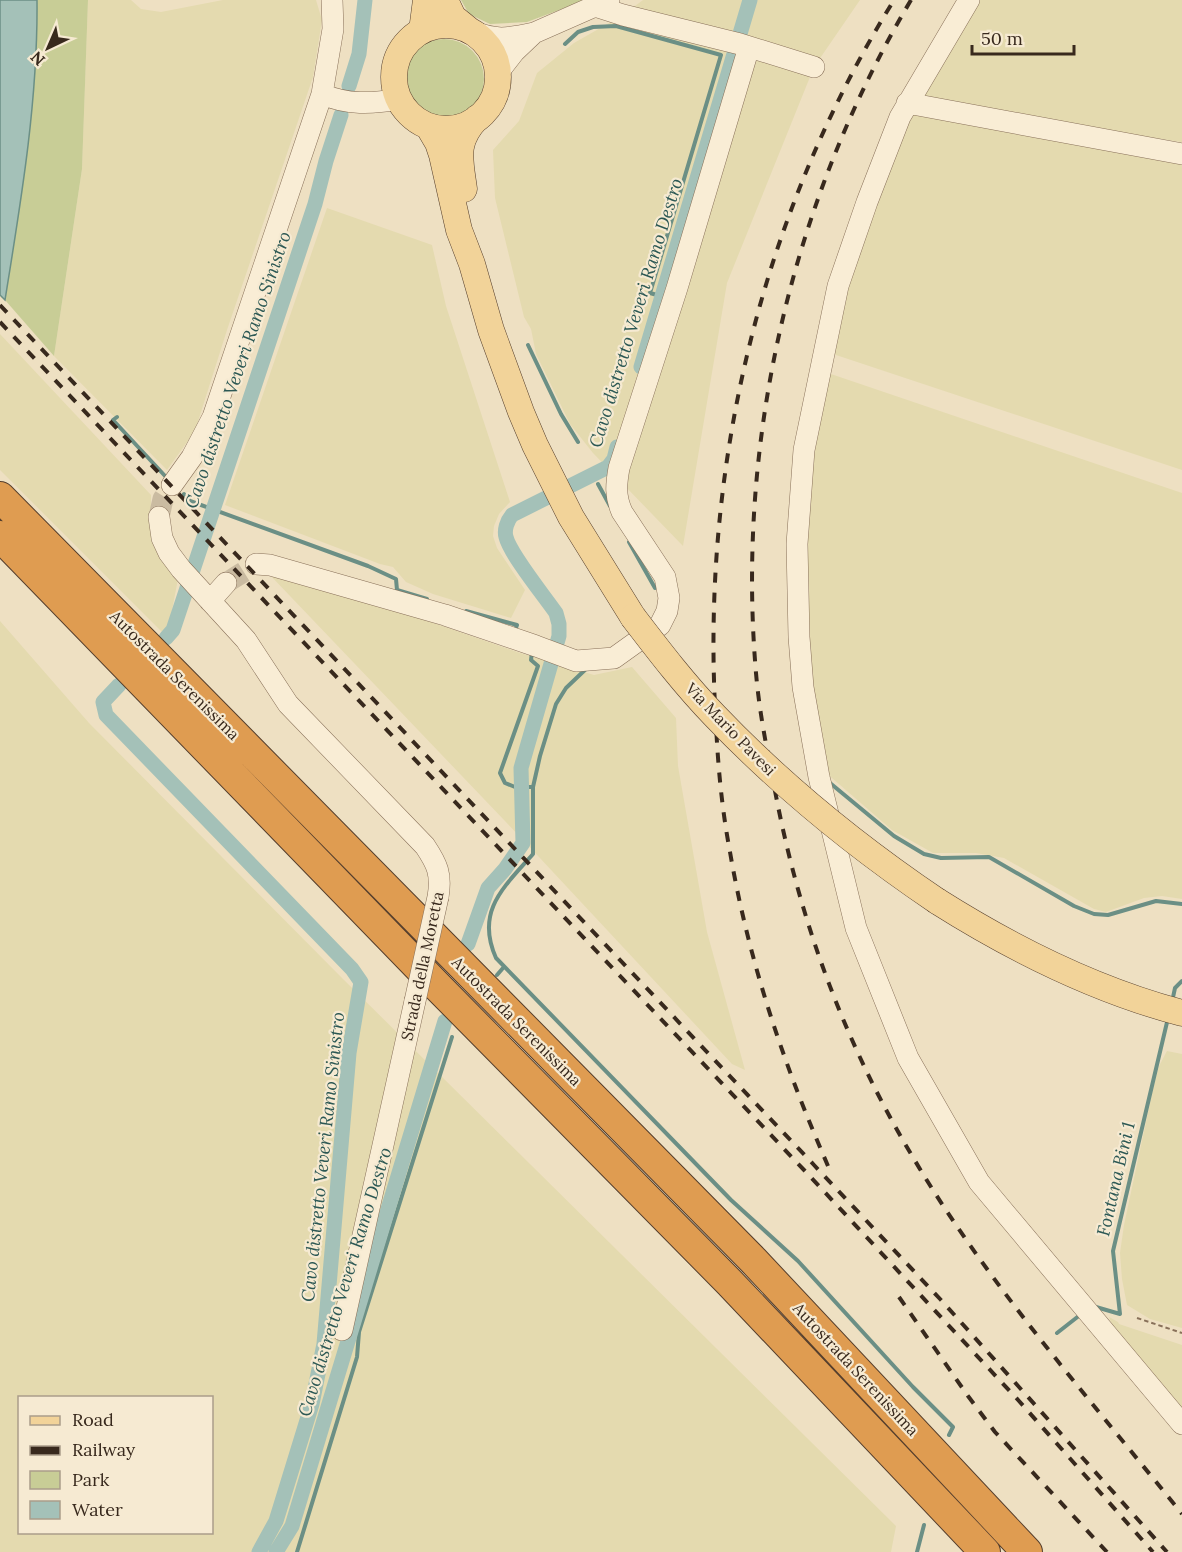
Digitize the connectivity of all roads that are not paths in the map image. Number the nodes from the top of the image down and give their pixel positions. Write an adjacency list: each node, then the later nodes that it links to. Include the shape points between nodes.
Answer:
1 (332, 0): 12 (street, via 333,29)
2 (426, 0): 6 (main road)
3 (445, 0): 7 (main road, via 453,17)
4 (969, 0): 14 (street)
5 (604, 3): 8 (street); 9 (street, via 623,15)
6 (422, 30): 7 (main road, via 453,25); 13 (main road, via 399,53 394,68)
7 (469, 30): 8 (street, via 492,39); 11 (main road, via 493,55)
8 (534, 33): 11 (street, via 500,70)
9 (740, 44): 10 (street); 23 (street, via 677,288 619,468 616,489 622,512 666,577 669,598 660,625 614,658 576,661 445,615)
10 (814, 66)
11 (496, 90): 15 (main road, via 489,106)
12 (322, 94): 13 (street, via 357,103); 19 (street, via 213,417 192,458)
13 (399, 99): 16 (main road, via 411,115)
14 (908, 103): 17 (street); 28 (street, via 838,286 804,450 797,544 799,637 803,687 819,777 856,927 908,1058 980,1182)
15 (477, 118): 16 (main road, via 453,128); 18 (main road, via 463,136 460,153)
16 (428, 126): 18 (main road, via 438,143 454,213)
17 (1182, 154)
18 (472, 264): 26 (main road, Via Mario Pavesi, bridge, via 506,372 535,445 589,548 633,617 741,743 827,821 937,901 1027,954 1138,1001)
19 (172, 485)
20 (0, 497): 30 (highway, Autostrada Serenissima, via 753,1260)
21 (159, 517): 25 (street, Strada della Moretta, via 162,538 170,553)
22 (0, 536): 29 (highway, Autostrada Serenissima, via 729,1282)
23 (256, 564)
24 (226, 583): 25 (street)
25 (210, 602): 27 (street, Strada della Moretta, bridge, via 246,640 303,722 425,846 440,876)
26 (1174, 1011)
27 (342, 1330)
28 (1182, 1425)
29 (986, 1552)
30 (1027, 1552)

